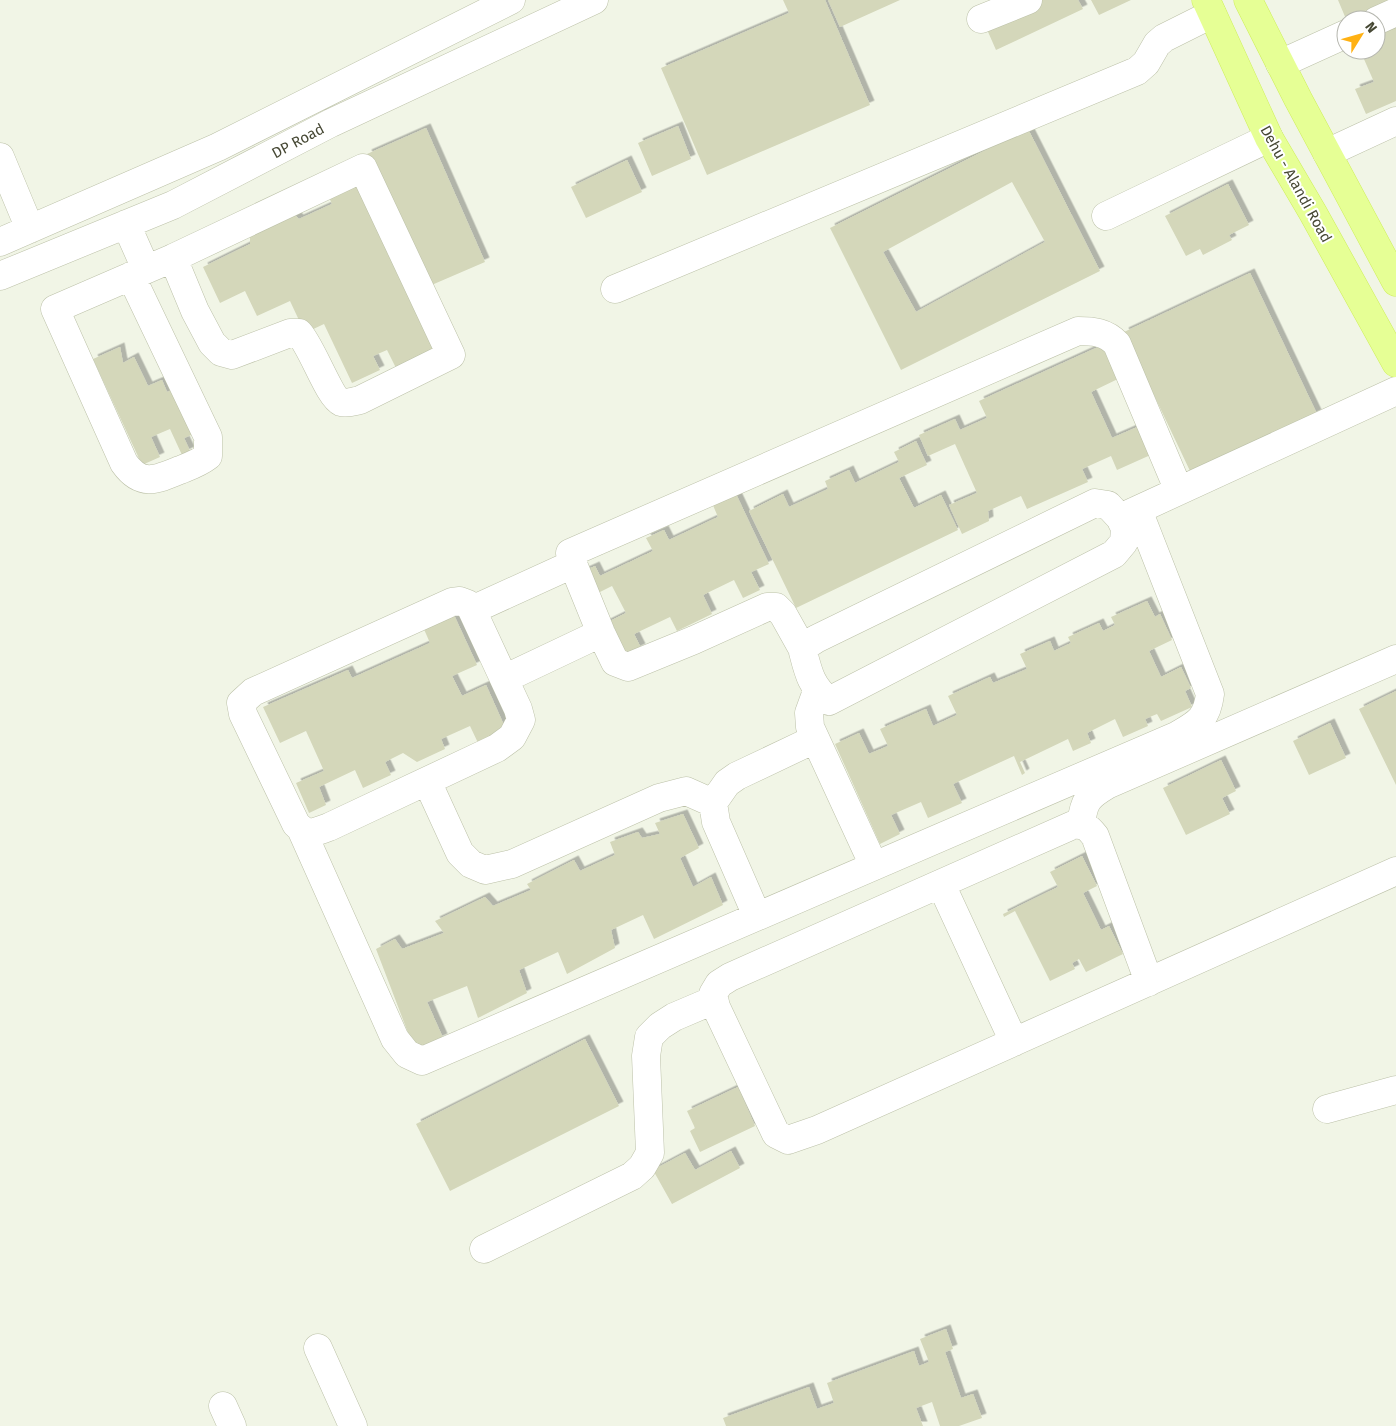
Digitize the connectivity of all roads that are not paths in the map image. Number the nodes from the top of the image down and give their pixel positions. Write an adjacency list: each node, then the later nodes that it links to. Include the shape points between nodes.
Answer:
1 (511, 0): 10 (street, DP Road)
2 (594, 0): 13 (street, DP Road)
3 (1028, 0): 6 (street)
4 (1248, 0): 8 (main road)
5 (1209, 7): 12 (main road, Dehu - Alandi Road); 24 (street, via 1157,44 1146,64 1137,71)
6 (981, 19)
7 (1336, 39): 8 (street)
8 (1280, 64): 9 (main road)
9 (1298, 99): 12 (main road); 14 (main road)
10 (285, 113): 13 (street); 18 (street, DP Road, via 210,151)
11 (1396, 121): 14 (street)
12 (1265, 128): 16 (street); 25 (main road, Dehu - Alandi Road)
13 (298, 141): 17 (street, DP Road, via 173,205)
14 (1327, 154): 23 (main road)
15 (0, 157): 18 (street)
16 (1106, 216)
17 (126, 224): 21 (street); 22 (street, DP Road)
18 (30, 229): 19 (street, DP Road)
19 (0, 242)
20 (173, 258): 20 (street, via 212,343 221,352 232,355 290,332 299,333 341,402 360,400 451,355 363,168); 21 (street)
21 (139, 272): 21 (street, via 55,309 124,463 132,474 155,480 201,462 208,456 208,438)
22 (0, 276)
23 (1396, 282)
24 (614, 289)
25 (1396, 363)
26 (1396, 391): 27 (street)
27 (1179, 491): 28 (street); 29 (street, via 1117,344 1110,336 1078,331 570,553)
28 (1129, 514): 32 (street, via 1095,503); 35 (street, via 1124,542 1114,554 828,701); 41 (street, via 1210,694 1208,709 1197,723 1178,735)
29 (573, 564): 30 (street); 31 (street)
30 (472, 610): 34 (street); 40 (street, via 460,600 452,602 253,692 241,703 251,731)
31 (601, 634): 32 (street, via 615,662 628,667 768,607 776,607); 34 (street)
32 (802, 648): 35 (street)
33 (1396, 659): 39 (street, via 1107,785 1086,801)
34 (504, 679): 37 (street, via 521,720 512,737 497,748)
35 (817, 691): 36 (street, via 809,713)
36 (815, 739): 38 (street, via 737,776 726,784); 41 (street)
37 (427, 780): 38 (street, via 460,853 471,864 485,870 512,864 659,798 686,792); 40 (street, via 329,827 312,833)
38 (713, 803): 44 (street, via 716,822)
39 (1081, 824): 43 (street); 45 (street, via 1095,836)
40 (302, 831): 44 (street, via 395,1039 406,1054 422,1061)
41 (874, 866): 44 (street)
42 (1396, 871): 45 (street)
43 (941, 884): 46 (street, via 730,977 719,984 713,994); 47 (street)
44 (757, 916)
45 (1149, 982): 47 (street)
46 (714, 1000): 47 (street, via 776,1134 788,1140); 50 (street, via 674,1017 649,1037 646,1056 650,1153 642,1167 632,1176)
47 (1014, 1042)
48 (1396, 1090): 49 (street)
49 (1327, 1108)
50 (484, 1249)
51 (318, 1348): 52 (street)
52 (353, 1426)

